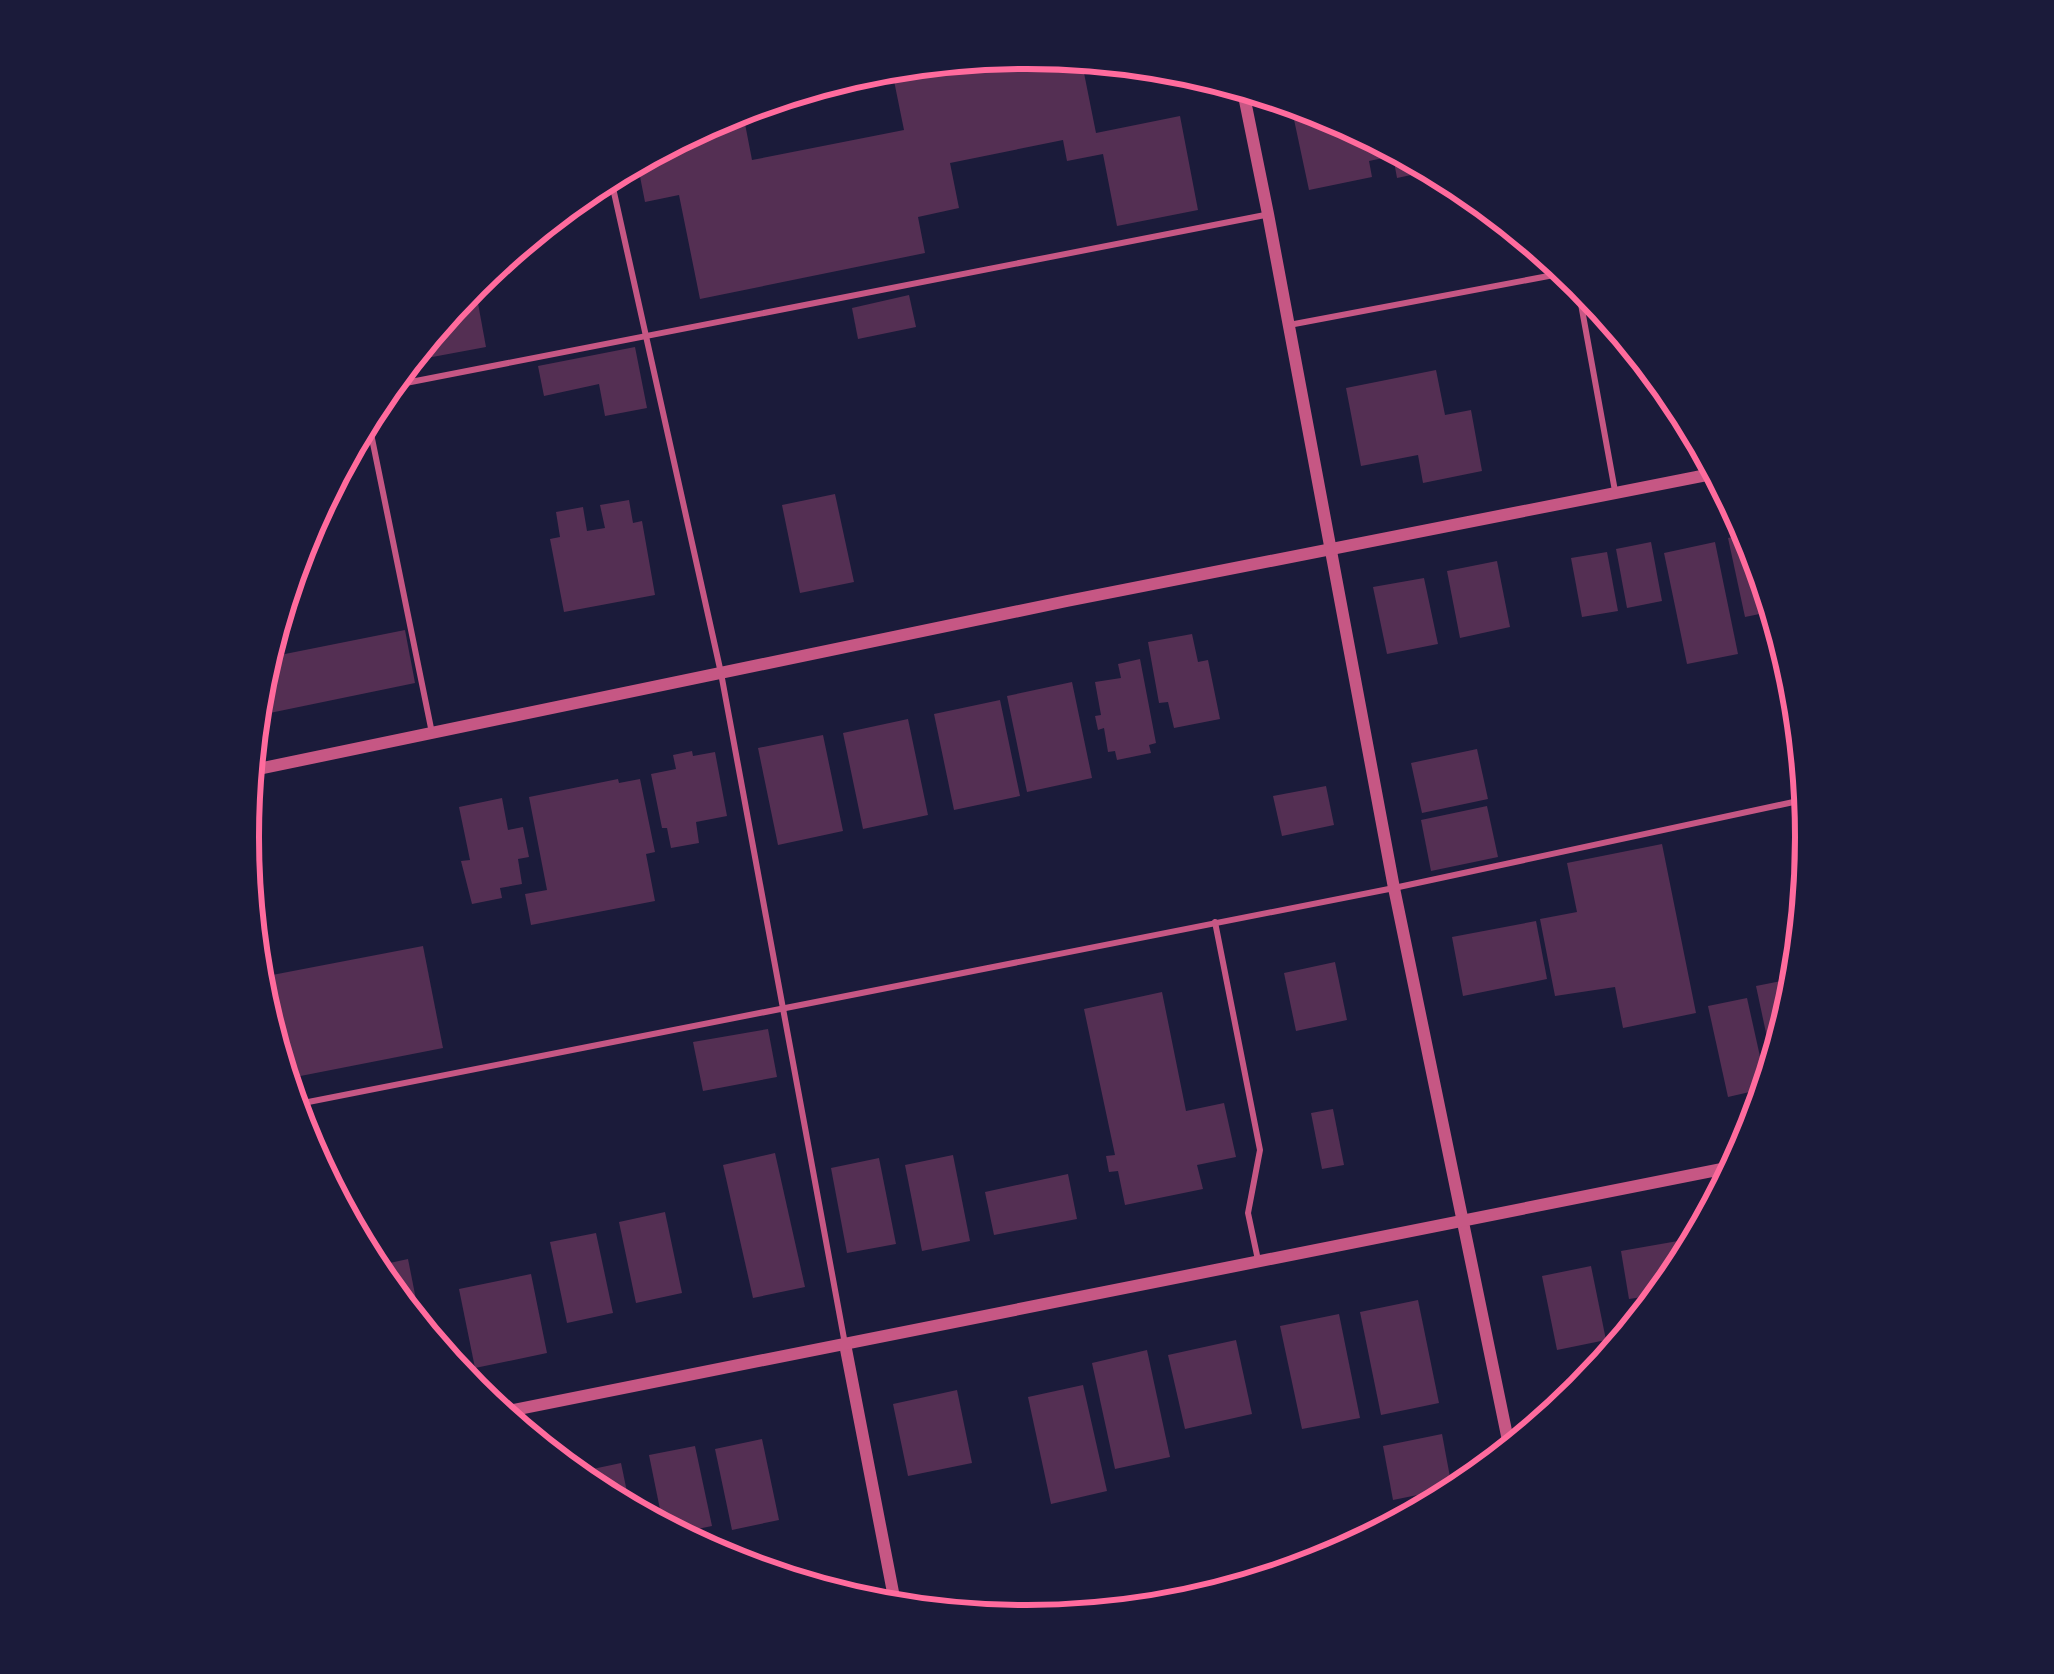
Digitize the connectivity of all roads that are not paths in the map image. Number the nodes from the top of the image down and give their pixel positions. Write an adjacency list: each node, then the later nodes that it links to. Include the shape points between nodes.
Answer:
1 (1245, 101): 3 (street)
2 (613, 190): 7 (lane)
3 (1268, 214): 6 (street); 7 (lane)
4 (1550, 276): 6 (lane)
5 (1581, 306): 11 (lane)
6 (1288, 325): 12 (street)
7 (646, 336): 8 (lane); 13 (lane)
8 (408, 383)
9 (372, 437): 14 (lane)
10 (1704, 475): 11 (street)
11 (1615, 491): 12 (street)
12 (1330, 550): 13 (street); 17 (street)
13 (721, 673): 14 (street); 19 (lane)
14 (432, 733): 15 (street)
15 (263, 768)
16 (1794, 802): 17 (lane)
17 (1394, 888): 18 (lane); 22 (street)
18 (1215, 922): 19 (lane); 23 (lane, via 1260,1150 1248,1213)
19 (783, 1009): 20 (lane); 24 (lane)
20 (307, 1102)
21 (1719, 1169): 22 (street)
22 (1461, 1220): 23 (street); 26 (street)
23 (1258, 1262): 24 (street)
24 (845, 1343): 25 (street); 27 (street)
25 (516, 1409)
26 (1507, 1436)
27 (893, 1593)

